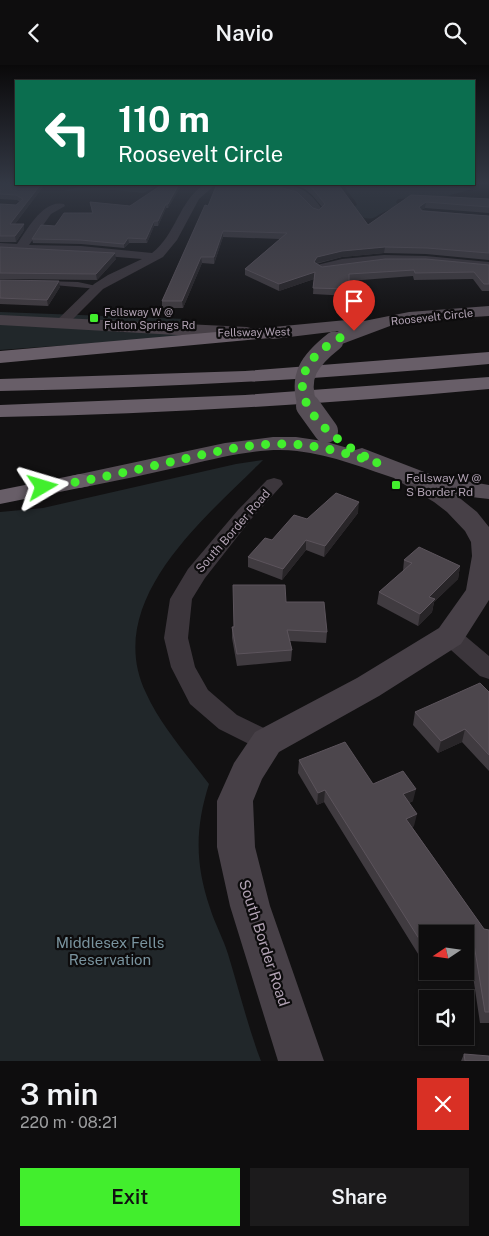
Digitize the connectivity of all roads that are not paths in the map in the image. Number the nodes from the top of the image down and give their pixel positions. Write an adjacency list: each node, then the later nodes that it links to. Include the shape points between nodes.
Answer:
1 (35, 228): 4 (street)
2 (179, 228): 5 (street)
3 (0, 247): 4 (street)
4 (21, 247): 5 (street)
5 (156, 257): 9 (street)
6 (489, 266): 7 (street, via 402,259 354,260)
7 (322, 269)
8 (39, 283): 9 (lane)
9 (98, 287): 13 (street)
10 (489, 311): 11 (main road, Roosevelt Circle)
11 (418, 317): 14 (main road, Fellsway West); 20 (main road, Roosevelt Circle, bridge, via 371,325 334,341 312,360 306,371 303,382 308,407 326,431)
12 (0, 321): 13 (main road, Fellsway West)
13 (60, 324): 14 (main road, Fellsway West)
14 (273, 333): 15 (highway)
15 (0, 357)
16 (489, 358): 18 (highway, via 290,375)
17 (489, 383): 19 (highway, via 238,403)
18 (0, 385)
19 (0, 411)
20 (378, 463): 21 (main road, Roosevelt Circle); 22 (main road, via 323,448 273,444 225,450)
21 (404, 474): 25 (main road, Roosevelt Circle, via 452,487); 27 (main road, South Border Road, via 455,504 474,525 486,554)
22 (80, 481): 24 (main road); 26 (highway)
23 (274, 484): 30 (street, South Border Road, via 196,574 181,599 176,638 183,667 199,697 228,722)
24 (0, 489)
25 (489, 492)
26 (0, 497)
27 (485, 584): 28 (main road, South Border Road)
28 (450, 635): 29 (street); 30 (main road, South Border Road, via 368,687)
29 (489, 670)
30 (268, 742): 31 (main road, South Border Road, via 247,773 234,801 236,847 250,906)
31 (301, 1061)

